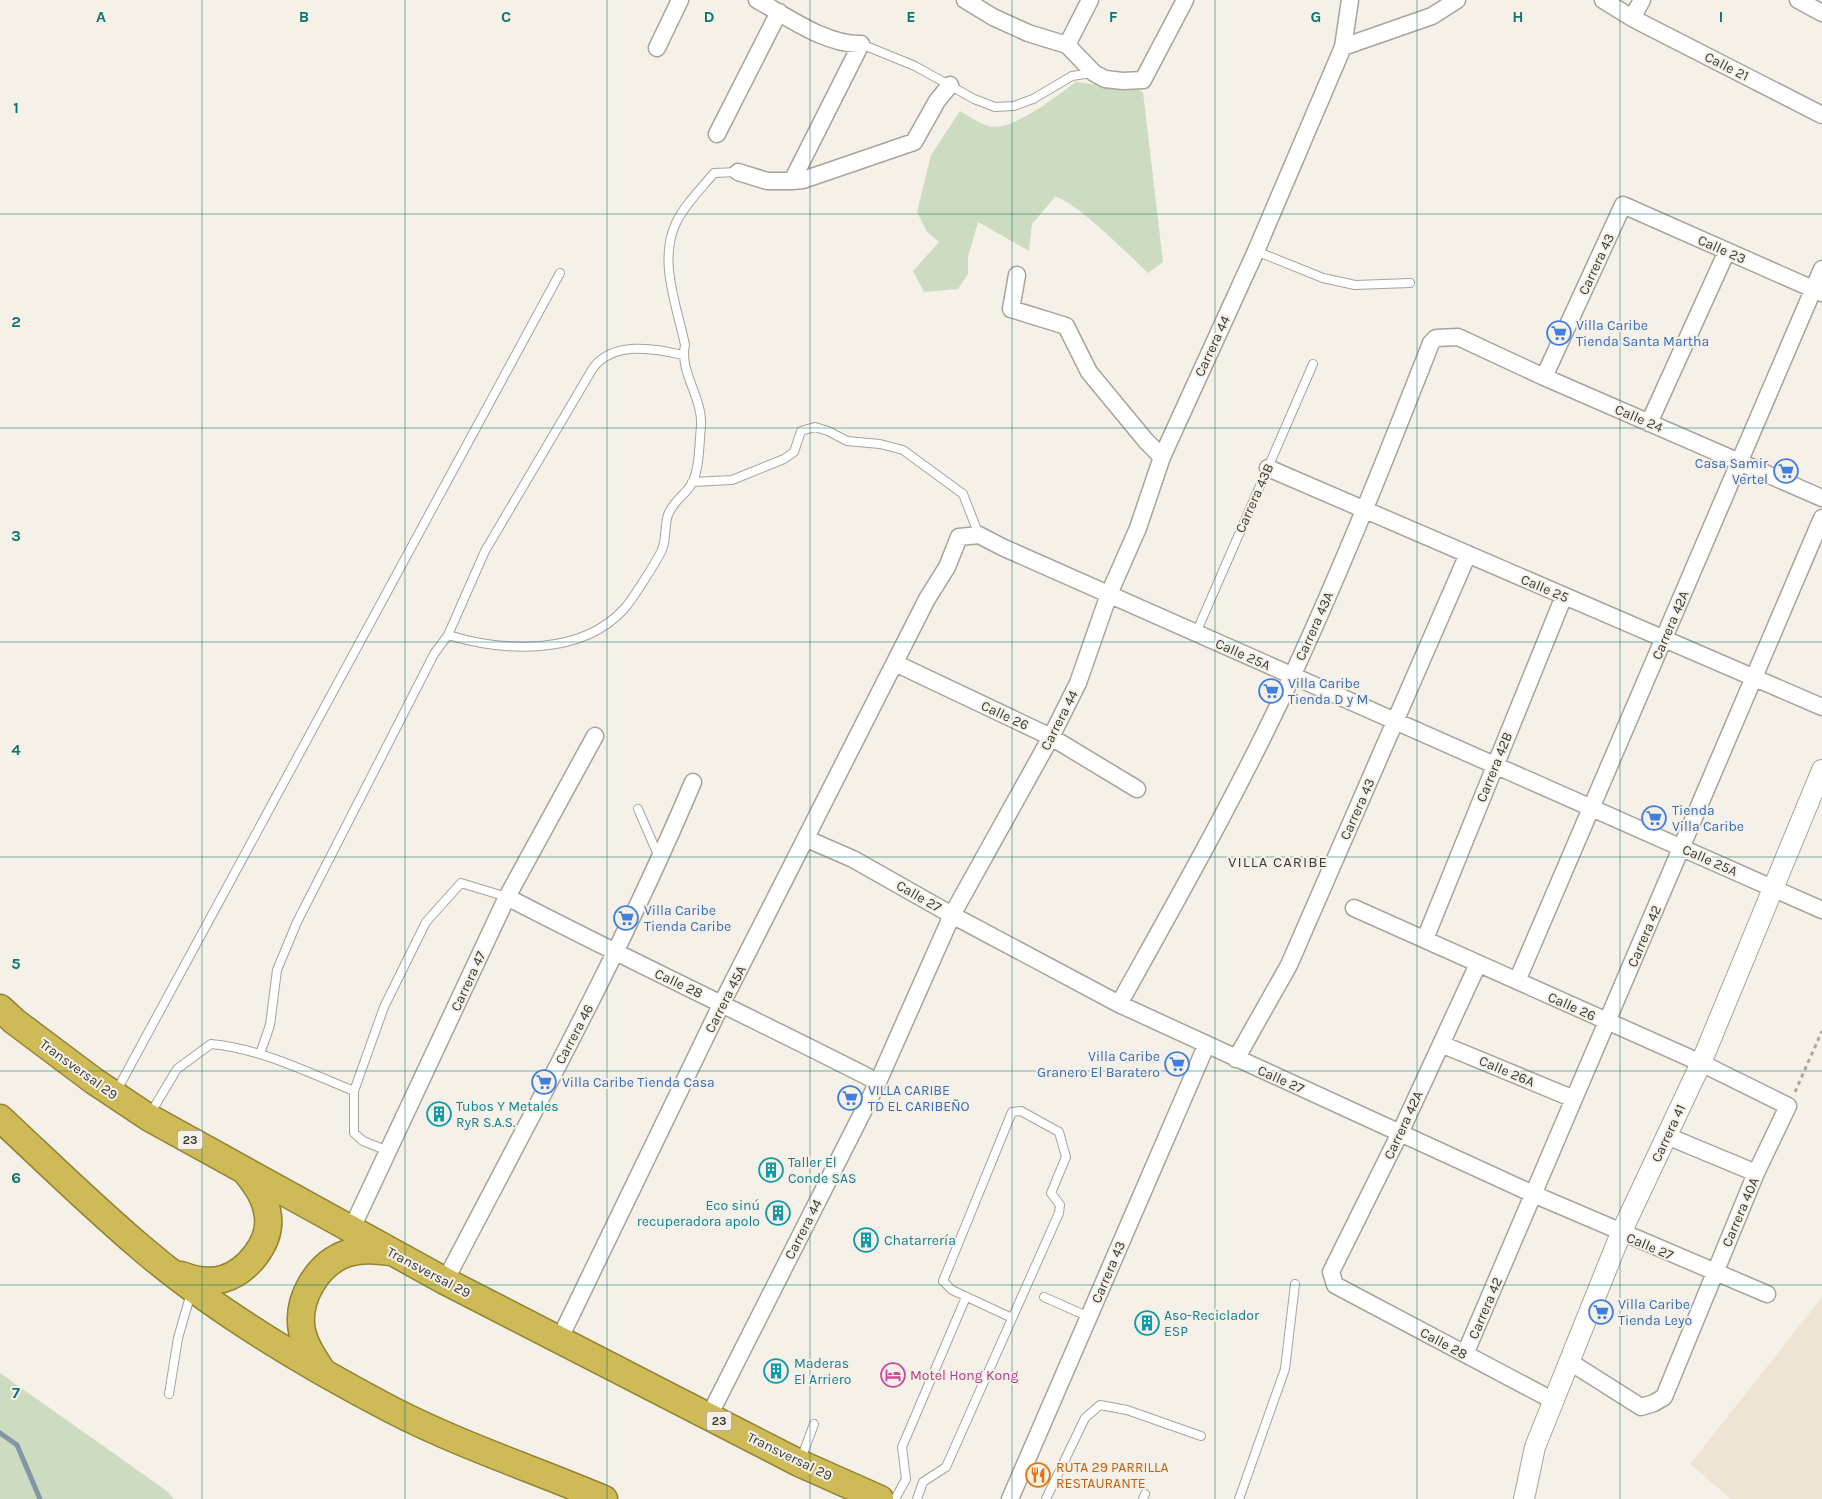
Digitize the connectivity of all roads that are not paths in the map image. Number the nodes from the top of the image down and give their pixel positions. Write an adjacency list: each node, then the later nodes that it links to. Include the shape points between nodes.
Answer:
1 (680, 0): 18 (street)
2 (757, 0): 12 (street)
3 (965, 0): 11 (street)
4 (1090, 0): 16 (street)
5 (1185, 0): 19 (street, via 1143,80 1105,79)
6 (1350, 0): 17 (street, Carrera 44)
7 (1457, 0): 17 (street, via 1432,16)
8 (1603, 0): 14 (street, Calle 21)
9 (1642, 0): 14 (street)
10 (1798, 0): 13 (street)
11 (985, 5): 16 (street, via 993,17 1028,33)
12 (778, 12): 15 (street, via 831,40); 22 (street)
13 (1822, 13)
14 (1632, 18): 21 (street, Calle 21)
15 (862, 44): 20 (lane, via 916,66); 24 (street)
16 (1067, 45): 19 (street)
17 (1343, 47): 26 (street, Carrera 44)
18 (657, 48)
19 (1094, 73): 20 (lane, via 1072,76 1014,106 994,107)
20 (950, 85): 24 (street, via 914,142)
21 (1822, 114)
22 (717, 134)
23 (738, 172): 24 (street, via 767,181); 34 (lane, via 714,173 676,224 671,243 669,279 684,345)
24 (792, 181)
25 (1622, 205): 27 (street, Calle 23); 36 (street, Carrera 43)
26 (1256, 251): 31 (lane, via 1323,278 1355,285); 38 (street, Carrera 44)
27 (1727, 251): 32 (street, Calle 23); 37 (street)
28 (1822, 269): 32 (street, Carrera 42A)
29 (560, 273): 88 (lane)
30 (1017, 276): 38 (street, via 1011,309 1066,326 1089,372)
31 (1410, 282)
32 (1818, 291): 39 (street, Carrera 42A)
33 (1458, 337): 36 (street, Calle 24); 43 (street, Carrera 43A, via 1436,338 1430,344)
34 (682, 355): 41 (lane, via 697,399 701,423 696,475); 50 (lane, via 657,348 618,350 600,359 486,551)
35 (1313, 364): 40 (lane, Carrera 43B)
36 (1544, 377): 37 (street, Calle 24)
37 (1649, 422): 39 (street, Calle 24)
38 (1162, 457): 47 (street, Carrera 44, via 1138,528)
39 (1740, 462): 42 (street, Calle 24); 51 (street, Carrera 42A)
40 (1268, 468): 43 (street, Calle 25); 49 (lane, Carrera 43B)
41 (692, 482): 45 (lane, via 732,480 784,459 794,452 801,431 815,427 847,441 903,450 963,494); 50 (lane, via 675,500 668,515 662,550 624,609 598,630 554,645 534,646 503,647)
42 (1822, 498)
43 (1366, 510): 46 (street, Calle 25); 53 (street, Carrera 43A)
44 (1822, 518): 54 (street, Carrera 42)
45 (979, 534): 47 (street, Calle 25A, via 1002,548); 52 (street, via 959,537 947,567)
46 (1468, 554): 48 (street, Calle 25); 56 (street, Carrera 43)
47 (1109, 594): 49 (street, Calle 25A); 58 (street, Carrera 44, via 1078,683)
48 (1564, 596): 51 (street, Calle 25); 59 (street, Carrera 42B)
49 (1196, 633): 53 (street, Calle 25A)
50 (448, 635): 83 (lane, via 434,654 296,922 277,970 270,1025)
51 (1664, 639): 54 (street, Calle 25); 63 (street, Carrera 42A)
52 (894, 663): 58 (street, Calle 26); 65 (street, Carrera 45A)
53 (1292, 676): 56 (street, Calle 25A); 78 (street, Carrera 43A, via 1213,835)
54 (1754, 678): 55 (street, Calle 25); 66 (street, Carrera 42)
55 (1822, 707)
56 (1396, 721): 59 (street, Calle 25A); 84 (street, Carrera 43, via 1289,965)
57 (595, 736): 69 (street, Carrera 47)
58 (1051, 737): 62 (street, Calle 26); 72 (street, Carrera 44)
59 (1495, 765): 63 (street, Calle 25A); 73 (street, Carrera 42B)
60 (1822, 770): 68 (street, Carrera 41)
61 (693, 782): 67 (street, Carrera 46)
62 (1136, 789)
63 (1592, 808): 66 (street, Calle 25A); 76 (street, Carrera 42A)
64 (638, 809): 67 (lane)
65 (807, 839): 72 (street, Calle 27, via 853,858); 77 (street, Carrera 45A)
66 (1682, 848): 68 (street, Calle 25A); 80 (street, Carrera 42)
67 (660, 860): 74 (street, Carrera 46)
68 (1772, 887): 71 (street, Calle 25A); 85 (street, Carrera 41)
69 (507, 897): 74 (street, Calle 28); 87 (lane, via 461,884 426,922 384,1007); 95 (street, Carrera 47)
70 (1354, 908): 73 (street, Calle 26)
71 (1822, 910)
72 (952, 915): 78 (street, Calle 27); 86 (street, Carrera 44)
73 (1425, 939): 75 (street, Calle 26)
74 (616, 954): 77 (street, Calle 28); 104 (street, Carrera 46)
75 (1478, 964): 76 (street, Calle 26); 81 (street, Carrera 42A)
76 (1517, 981): 80 (street, Calle 26)
77 (722, 1003): 86 (street, Calle 28); 113 (street, Carrera 45A)
78 (1119, 1004): 82 (street, Calle 27)
79 (0, 1008): 88 (highway, Transversal 29 / 23, via 21,1027)
80 (1607, 1022): 85 (street, Calle 26); 89 (street, Carrera 42)
81 (1441, 1044): 89 (street, Calle 26A); 93 (street, Carrera 42A)
82 (1206, 1046): 84 (street, Calle 27); 111 (street, Carrera 43)
83 (260, 1054): 87 (lane); 91 (lane, via 211,1044 177,1069)
84 (1236, 1058): 93 (street, Calle 27)
85 (1701, 1063): 90 (street, Calle 26); 94 (street, Carrera 41)
86 (878, 1082): 119 (street, Carrera 44)
87 (354, 1091): 95 (lane, via 354,1133 363,1141)
88 (114, 1094): 91 (highway, Transversal 29 / 23)
89 (1574, 1099): 98 (street, Carrera 42)
90 (1788, 1106): 97 (street, Carrera 40A)
91 (148, 1117): 96 (highway, Transversal 29 / 23)
92 (0, 1118): 102 (highway, via 139,1246)
93 (1400, 1133): 98 (street, Calle 27); 106 (street, Carrera 42A, via 1331,1272)
94 (1667, 1136): 97 (street); 100 (street, Carrera 41)
95 (388, 1151): 99 (street, Carrera 47)
96 (246, 1171): 99 (highway, Transversal 29 / 23); 102 (highway, via 262,1192 268,1218 263,1245 246,1266 223,1279 196,1281)
97 (1756, 1173): 103 (street, Carrera 40A)
98 (1533, 1194): 100 (street, Calle 27); 114 (street, Carrera 42)
99 (351, 1230): 101 (highway, Transversal 29 / 23)
100 (1620, 1233): 103 (street, Calle 27); 115 (street, Carrera 41)
101 (393, 1253): 104 (highway, Transversal 29 / 23); 116 (highway, via 370,1249 346,1254 326,1266 310,1284 302,1306 302,1330 310,1353)
102 (171, 1271): 107 (highway)
103 (1714, 1273): 108 (street, Calle 27); 115 (street, Carrera 40A, via 1664,1397 1641,1407)
104 (446, 1281): 113 (highway, Transversal 29 / 23)
105 (1294, 1284): 129 (lane, via 1285,1368)
106 (1335, 1285): 114 (street, Calle 28)
107 (192, 1286): 116 (highway, via 233,1316); 117 (lane, via 178,1338)
108 (1766, 1294)
109 (966, 1296): 112 (lane); 112 (lane, via 942,1281 1012,1112 1020,1110 1059,1132 1066,1157 1051,1193 1060,1205 1059,1213); 125 (lane, via 902,1447 906,1479)
110 (1044, 1297): 111 (lane)
111 (1089, 1317): 127 (street, Carrera 43)
112 (1012, 1318): 126 (lane, via 946,1467 923,1482)
113 (560, 1338): 119 (highway, Transversal 29 / 23)
114 (1465, 1354): 118 (street, Calle 28)
115 (1570, 1362): 118 (street, Carrera 41)
116 (324, 1372): 123 (highway, via 472,1448)
117 (169, 1394)
118 (1554, 1401): 130 (street, Carrera 41, via 1535,1447)
119 (709, 1416): 122 (highway, Transversal 29 / 23)
120 (814, 1424): 122 (lane)
121 (1202, 1436): 128 (lane, via 1127,1410 1100,1405 1085,1418)
122 (799, 1463): 124 (highway, Transversal 29 / 23)
123 (604, 1499)
124 (880, 1499)
125 (896, 1499)
126 (917, 1499)
127 (1010, 1499)
128 (1046, 1499)
129 (1239, 1499)
130 (1524, 1499)

